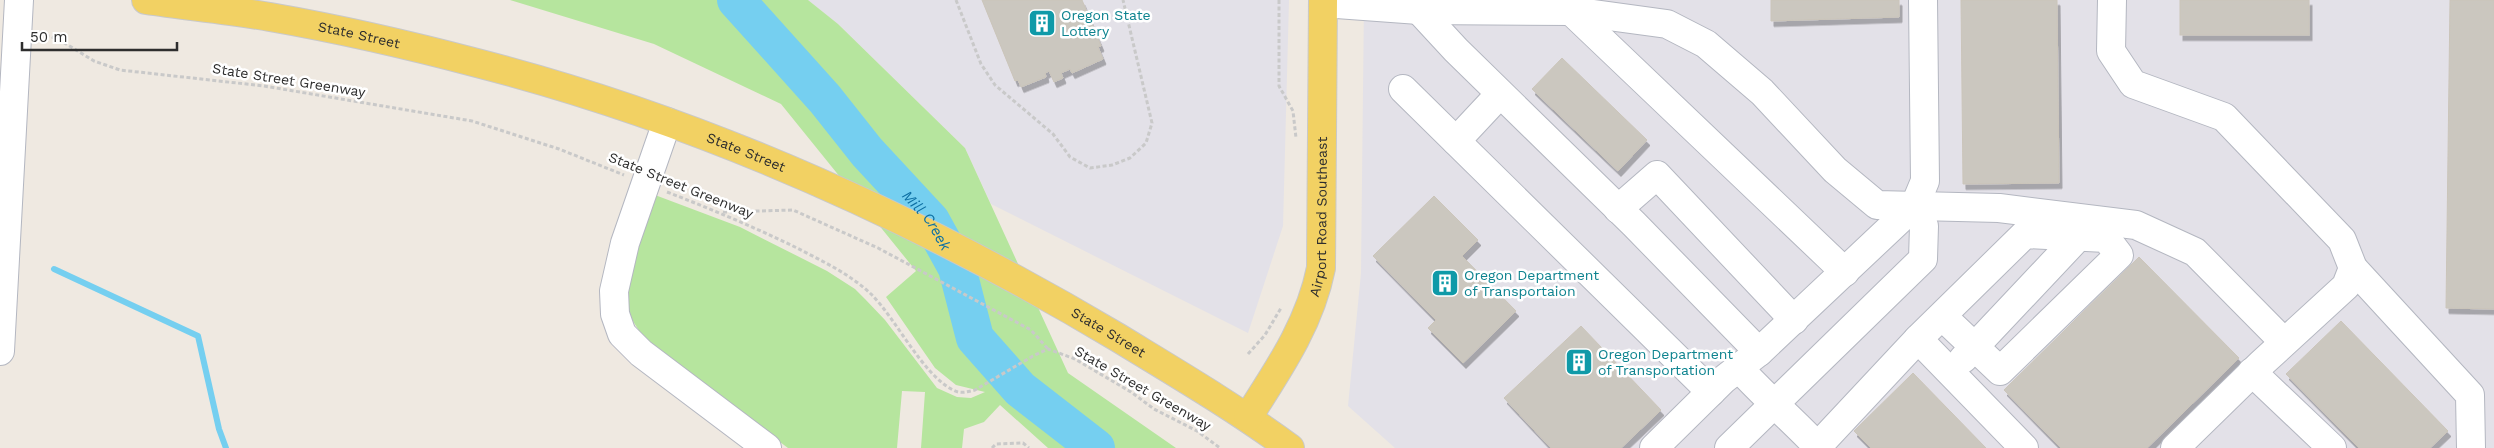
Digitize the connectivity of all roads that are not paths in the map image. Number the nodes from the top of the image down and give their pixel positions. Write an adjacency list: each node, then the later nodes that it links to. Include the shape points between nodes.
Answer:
1 (19, 0): 22 (street)
2 (146, 0): 10 (main road, State Street, via 269,17 395,43 555,85)
3 (1924, 0): 12 (street, via 1926,181)
4 (2112, 0): 15 (street, via 2111,51 2133,84 2224,117 2342,240)
5 (1323, 2): 6 (street); 27 (main road, Airport Road Southeast, via 1321,268 1302,329)
6 (1420, 10): 7 (street); 9 (street)
7 (1571, 11): 12 (street, via 1667,24 1706,44 1762,92 1836,170 1877,205); 16 (street)
8 (1403, 89): 11 (street)
9 (1500, 94): 11 (street); 13 (street)
10 (667, 122): 27 (main road, State Street, via 904,220 1022,282); 28 (street, via 625,243 614,291 615,314 622,334 641,354)
11 (1456, 141): 25 (street)
12 (1916, 205): 16 (street); 20 (street, via 1999,208 2136,225 2194,252); 26 (street, via 1924,226 1922,259)
13 (1618, 208): 18 (street, via 1657,175); 25 (street)
14 (2078, 237): 17 (street, via 2025,234); 21 (street); 21 (street, via 2106,238 2119,255 2000,371)
15 (2353, 268): 20 (street, via 2346,286); 36 (street, via 2470,395)
16 (1845, 272): 18 (street)
17 (1942, 316): 19 (street); 21 (street)
18 (1794, 320): 25 (street)
19 (1918, 339): 23 (street); 29 (street)
20 (2284, 342): 24 (street)
21 (1975, 347): 23 (street)
22 (0, 351)
23 (1950, 372): 33 (street)
24 (2252, 372): 34 (street); 35 (street)
25 (1733, 373): 26 (street); 31 (street)
26 (1766, 411): 29 (street, via 1782,411); 32 (street)
27 (1248, 417): 30 (main road, State Street)
28 (759, 446)
29 (1817, 447)
30 (1290, 448)
31 (1654, 448)
32 (1729, 448)
33 (2024, 448)
34 (2175, 448)
35 (2332, 448)
36 (2471, 448)

